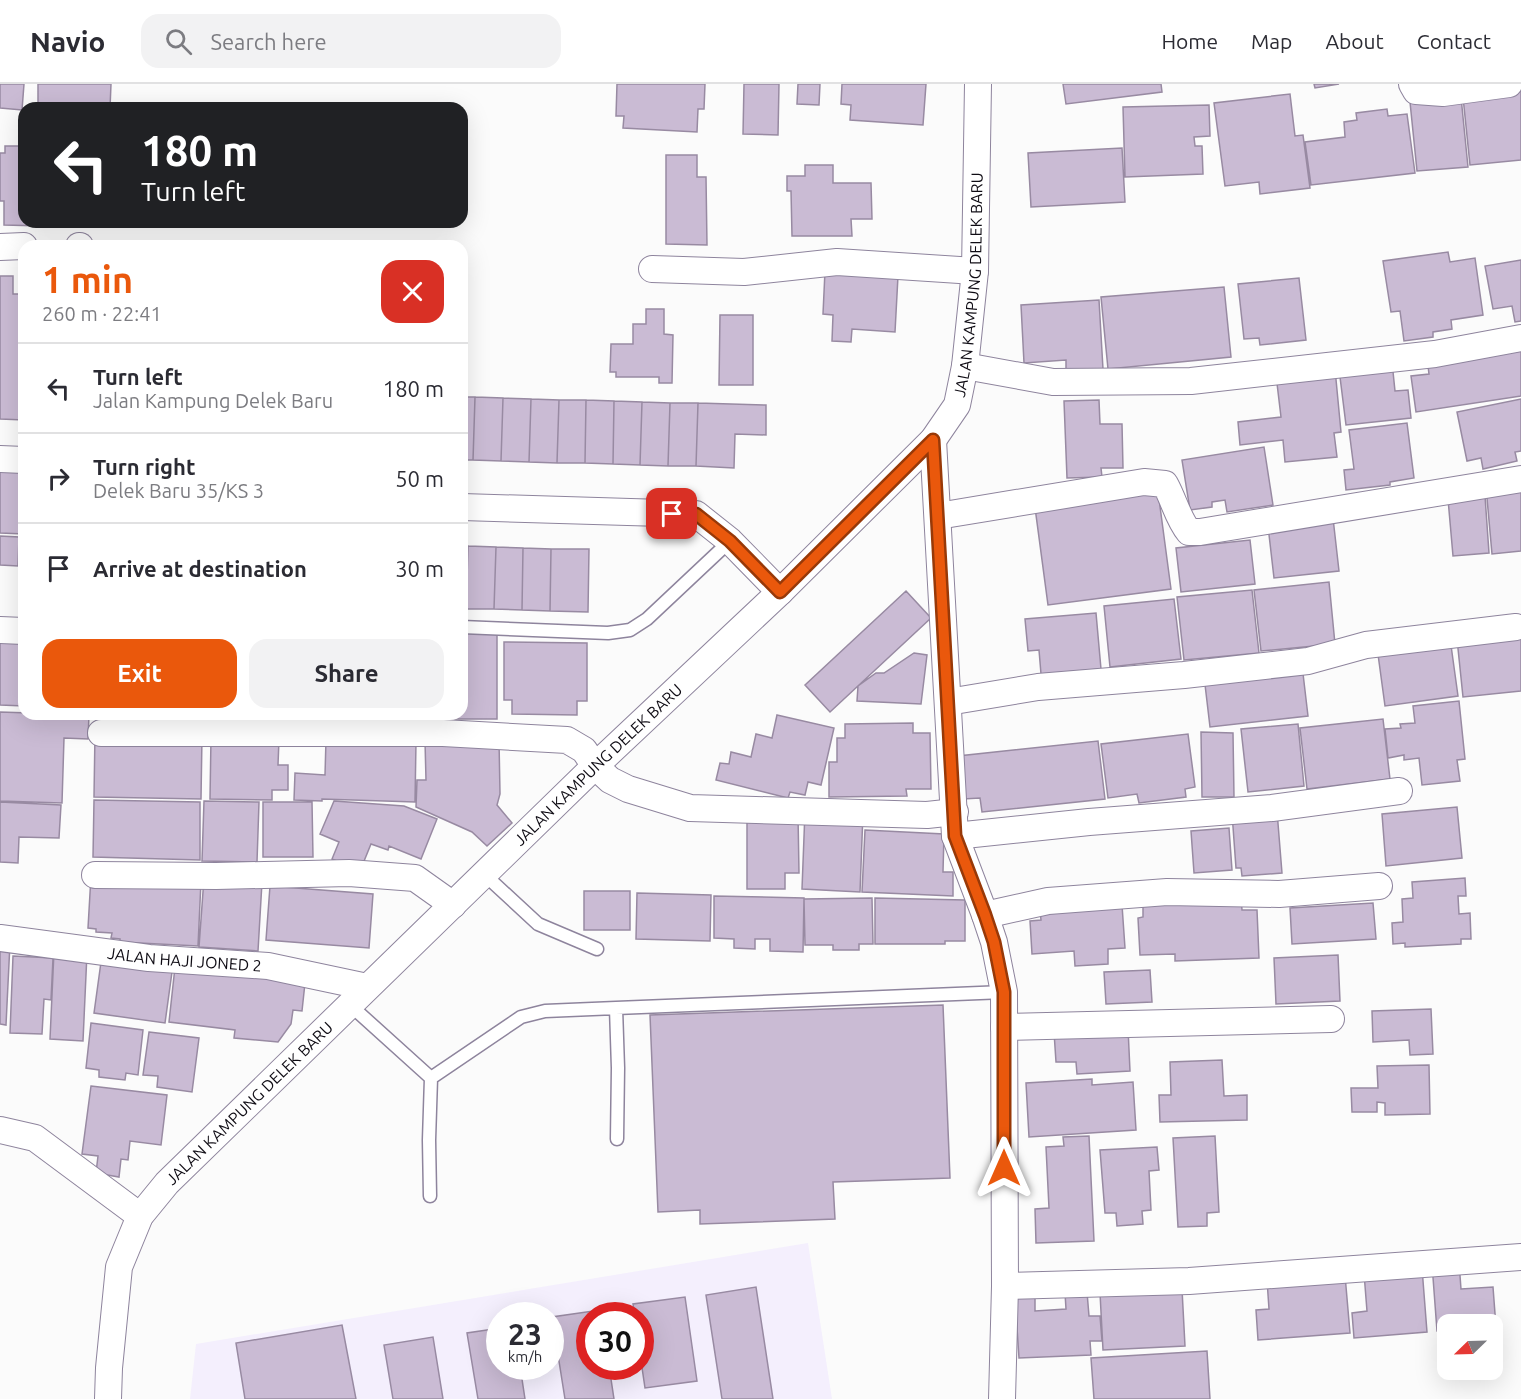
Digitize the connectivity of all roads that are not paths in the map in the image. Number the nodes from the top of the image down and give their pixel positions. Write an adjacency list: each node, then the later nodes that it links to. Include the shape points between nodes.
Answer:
1 (978, 84): 7 (street, JALAN KAMPUNG DELEK BARU)
2 (1412, 84): 3 (street, via 1416,91 1443,93)
3 (1509, 84)
4 (18, 246): 5 (street)
5 (0, 247)
6 (652, 269): 7 (street, via 744,272 837,262)
7 (975, 270): 9 (street, JALAN KAMPUNG DELEK BARU)
8 (1521, 338): 9 (street, via 1435,354 1191,381 1053,382)
9 (965, 366): 10 (street, JALAN KAMPUNG DELEK BARU, via 957,405)
10 (933, 440): 15 (street); 17 (street, JALAN KAMPUNG DELEK BARU)
11 (0, 459): 12 (street)
12 (18, 460)
13 (1521, 479): 15 (street, via 1200,532 1189,532 1182,523 1165,484 1144,482)
14 (468, 507): 16 (street, via 696,514)
15 (938, 516): 22 (street)
16 (730, 541): 17 (street); 18 (lane, via 647,619 630,630 608,633)
17 (780, 592): 24 (street, JALAN KAMPUNG DELEK BARU)
18 (468, 627)
19 (1516, 627): 22 (street, via 1366,645 1308,661 1038,687)
20 (0, 630): 21 (street)
21 (18, 630)
22 (948, 702): 26 (street)
23 (101, 733): 24 (street, via 443,733 567,740 584,750)
24 (595, 766): 26 (street, via 628,789 690,808 927,815); 28 (street, JALAN KAMPUNG DELEK BARU)
25 (1399, 791): 26 (street, via 1272,808 1089,822)
26 (955, 824): 31 (street)
27 (95, 875): 30 (street, via 349,873 415,878)
28 (485, 875): 30 (street, JALAN KAMPUNG DELEK BARU); 33 (lane, via 538,924)
29 (1379, 886): 31 (street, via 1279,894 1167,892 1059,900)
30 (453, 905): 35 (street, JALAN KAMPUNG DELEK BARU)
31 (985, 915): 34 (street)
32 (0, 938): 35 (street, JALAN HAJI JONED 2, via 149,958 268,966)
33 (597, 950)
34 (1004, 992): 36 (lane); 38 (street)
35 (358, 996): 39 (lane); 43 (street, JALAN KAMPUNG DELEK BARU, via 167,1183)
36 (616, 1008): 39 (lane, via 544,1011 521,1017); 41 (lane)
37 (1331, 1019): 38 (street)
38 (1004, 1027): 45 (street)
39 (431, 1078): 42 (lane)
40 (0, 1130): 43 (street, via 34,1138)
41 (617, 1139)
42 (430, 1196)
43 (140, 1216): 46 (street, JALAN KAMPUNG DELEK BARU, via 119,1267)
44 (1521, 1257): 45 (street, via 1189,1281)
45 (1005, 1286): 47 (street)
46 (108, 1399)
47 (1002, 1399)

